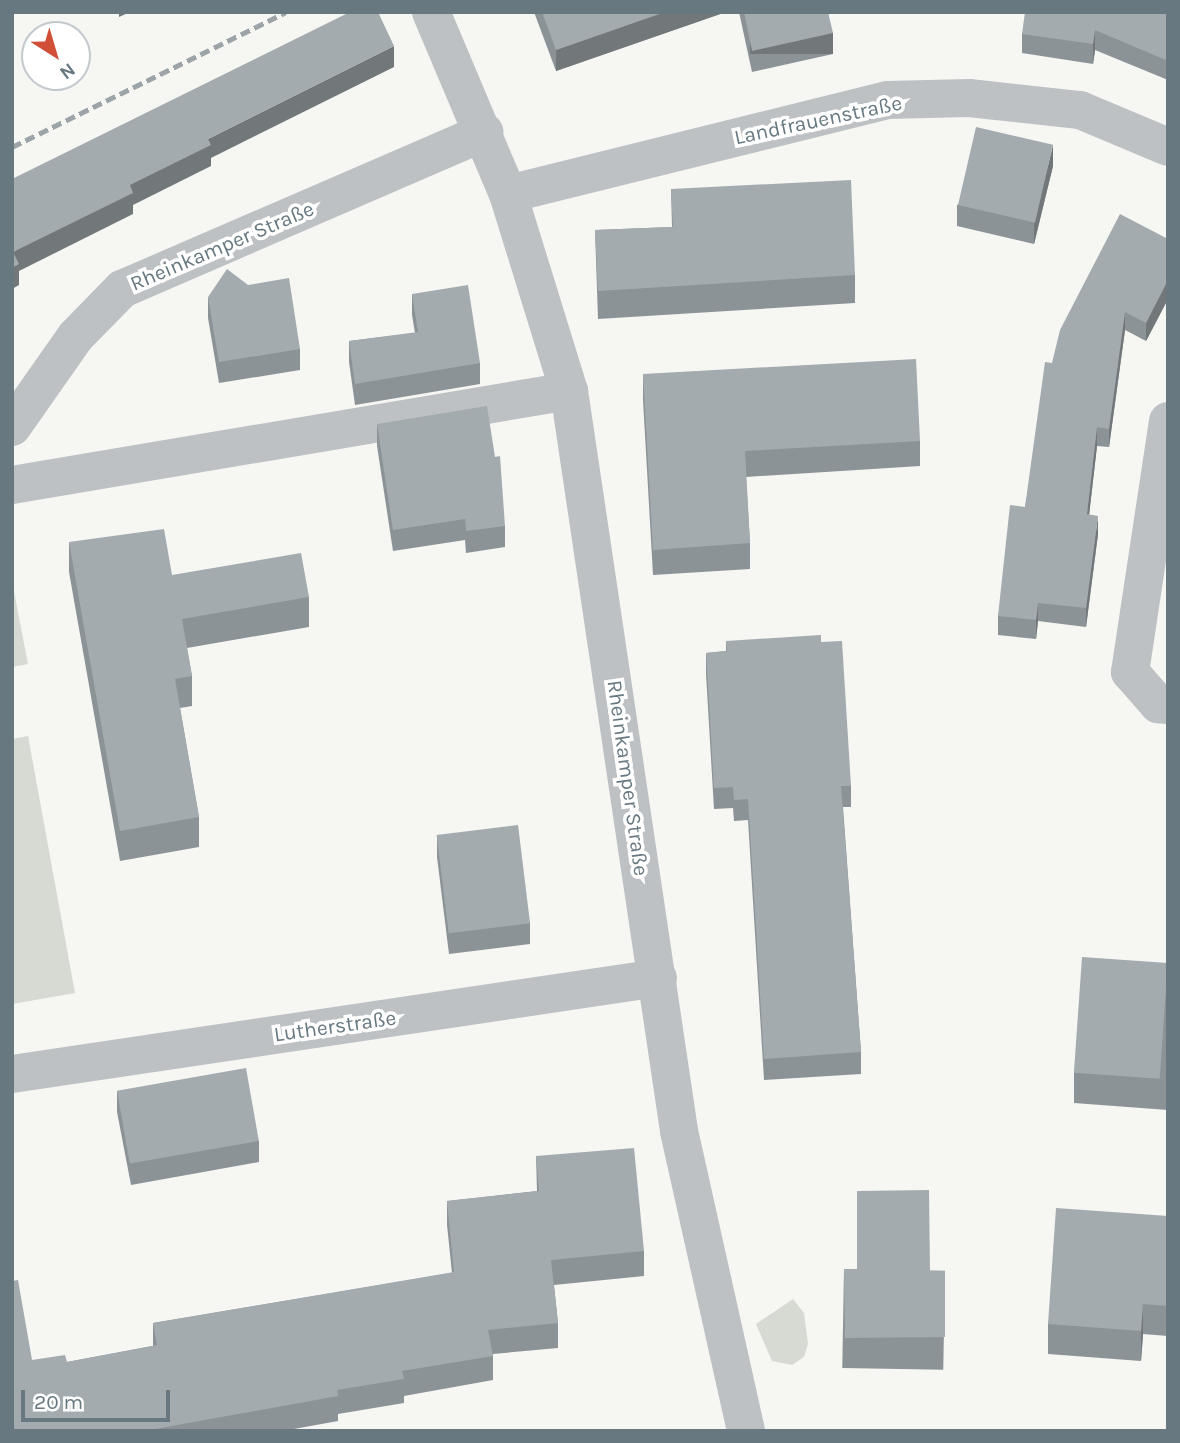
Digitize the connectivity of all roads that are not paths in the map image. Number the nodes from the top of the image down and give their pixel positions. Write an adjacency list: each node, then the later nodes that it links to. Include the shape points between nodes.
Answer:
1 (431, 12): 2 (street, Rheinkamper Straße)
2 (485, 132): 4 (street, Rheinkamper Straße); 7 (street, Rheinkamper Straße, via 122,289 76,336)
3 (1168, 147): 4 (street, Landfrauenstraße, via 1080,110 969,98 887,100)
4 (508, 194): 5 (street, Rheinkamper Straße)
5 (569, 391): 8 (street); 10 (street, Rheinkamper Straße)
6 (1168, 421): 9 (street, via 1130,672 1158,704)
7 (12, 428)
8 (12, 485)
9 (1168, 705)
10 (658, 978): 11 (street, Lutherstraße); 12 (street, Rheinkamper Straße, via 679,1131)
11 (12, 1074)
12 (746, 1431)

